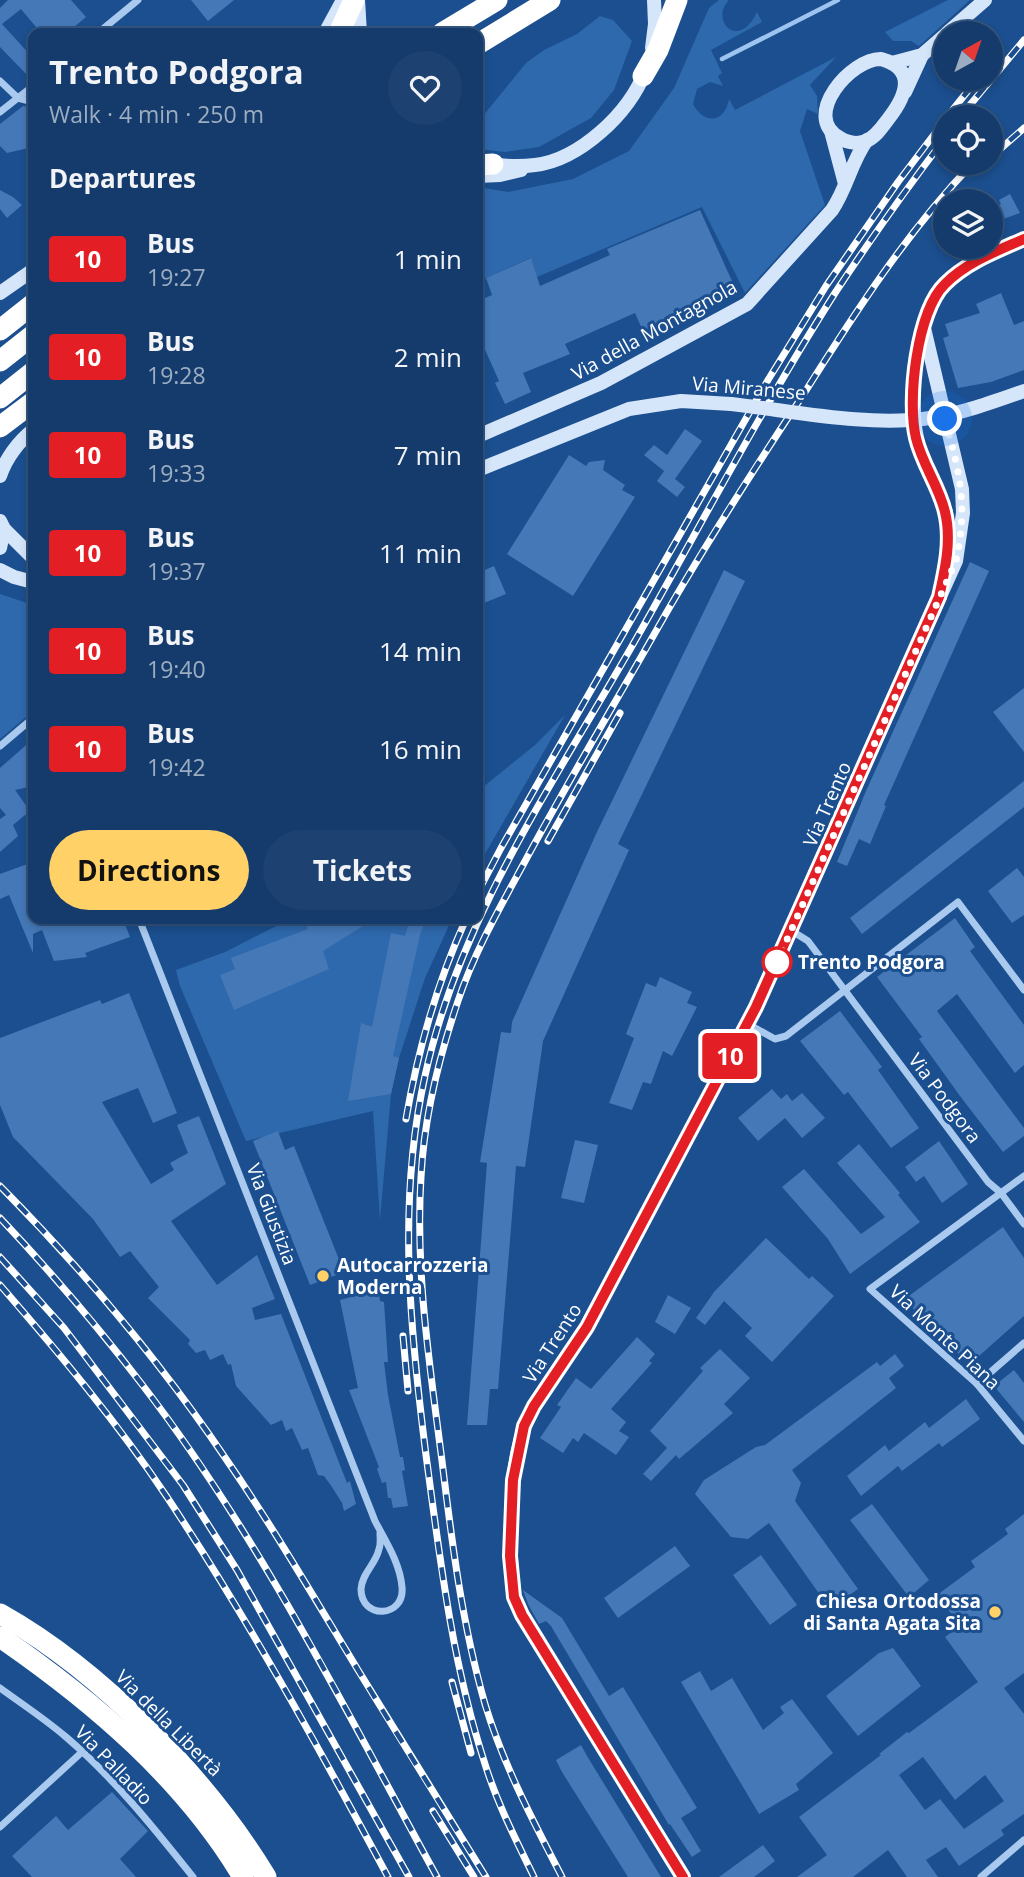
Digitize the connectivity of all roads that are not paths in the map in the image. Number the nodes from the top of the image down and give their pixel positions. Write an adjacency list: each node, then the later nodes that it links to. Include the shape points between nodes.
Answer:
1 (138, 0): 10 (street)
2 (343, 0): 11 (street)
3 (356, 0): 12 (highway); 13 (street)
4 (497, 0): 14 (highway)
5 (550, 0): 15 (highway)
6 (654, 0): 19 (street, via 652,51)
7 (677, 0): 19 (highway)
8 (985, 0): 9 (street)
9 (961, 21)
10 (103, 28)
11 (328, 28)
12 (342, 28)
13 (359, 28)
14 (450, 28)
15 (483, 41)
16 (933, 45): 17 (street)
17 (922, 55): 18 (street); 22 (street)
18 (892, 64): 22 (street, via 903,76); 26 (street, via 881,59 866,61 834,92 825,109)
19 (643, 76): 28 (street, via 617,117 560,158 536,165)
20 (0, 81): 23 (street)
21 (28, 90): 23 (street)
22 (905, 94): 27 (street, via 887,122)
23 (18, 98): 24 (street); 25 (street)
24 (28, 101)
25 (0, 113)
26 (831, 131): 27 (street, via 850,142); 29 (street)
27 (867, 140): 29 (street, Via della Montagnola)
28 (483, 167)
29 (845, 185): 44 (street, Via della Montagnola, via 832,210 747,304 601,383)
30 (1024, 239): 34 (street, Via Trento, via 974,262 946,283 933,299)
31 (28, 273): 32 (street)
32 (0, 293)
33 (28, 308): 35 (highway)
34 (924, 328): 52 (street, Via Trento, via 913,403 915,436 946,513 948,536); 52 (street, Via Trento, via 962,489 956,561)
35 (0, 330)
36 (28, 339): 37 (highway)
37 (0, 361)
38 (28, 376): 40 (highway)
39 (1024, 391): 45 (street, Via Miranese, bridge, via 956,412 901,421 681,401 629,409)
40 (0, 398)
41 (28, 406): 42 (highway)
42 (0, 428)
43 (28, 434): 46 (street)
44 (483, 434)
45 (483, 468)
46 (0, 476)
47 (1, 522): 48 (street); 49 (street)
48 (0, 548)
49 (28, 552)
50 (0, 570): 51 (street)
51 (28, 581)
52 (939, 597): 56 (street, Via Trento)
53 (28, 722): 54 (street)
54 (0, 746)
55 (141, 924): 66 (street, Via Giustizia)
56 (792, 931): 57 (street, Via Podgora, via 808,941); 59 (street, Via Trento)
57 (844, 989): 58 (street, via 958,902); 59 (street, via 786,1036 775,1039); 61 (street, Via Podgora, via 988,1182)
58 (1024, 990)
59 (747, 1024): 77 (street, Via Trento, via 587,1327 524,1426 511,1512 510,1566 522,1615)
60 (1024, 1176): 61 (street)
61 (1001, 1193): 62 (street, Via Podgora); 64 (street, Via Monte Piana, via 870,1289)
62 (1024, 1224)
63 (1024, 1343): 64 (street)
64 (976, 1384): 65 (street, Via Monte Piana)
65 (1024, 1441)
66 (380, 1533): 66 (street, Via Giustizia, via 380,1549 361,1591 366,1605 384,1612 398,1605 403,1589 391,1549)
67 (6, 1615): 76 (highway, Via della Libertà, via 60,1652 122,1705 196,1780)
68 (0, 1636): 75 (highway, Via della Libertà, via 112,1723 183,1794)
69 (0, 1688): 70 (street, Via Palladio)
70 (82, 1752): 71 (street); 74 (street, Via Palladio)
71 (0, 1827)
72 (1024, 1840): 73 (street)
73 (991, 1869): 78 (street); 79 (street)
74 (193, 1877)
75 (243, 1877)
76 (266, 1877)
77 (683, 1877)
78 (981, 1877)
79 (997, 1877)

